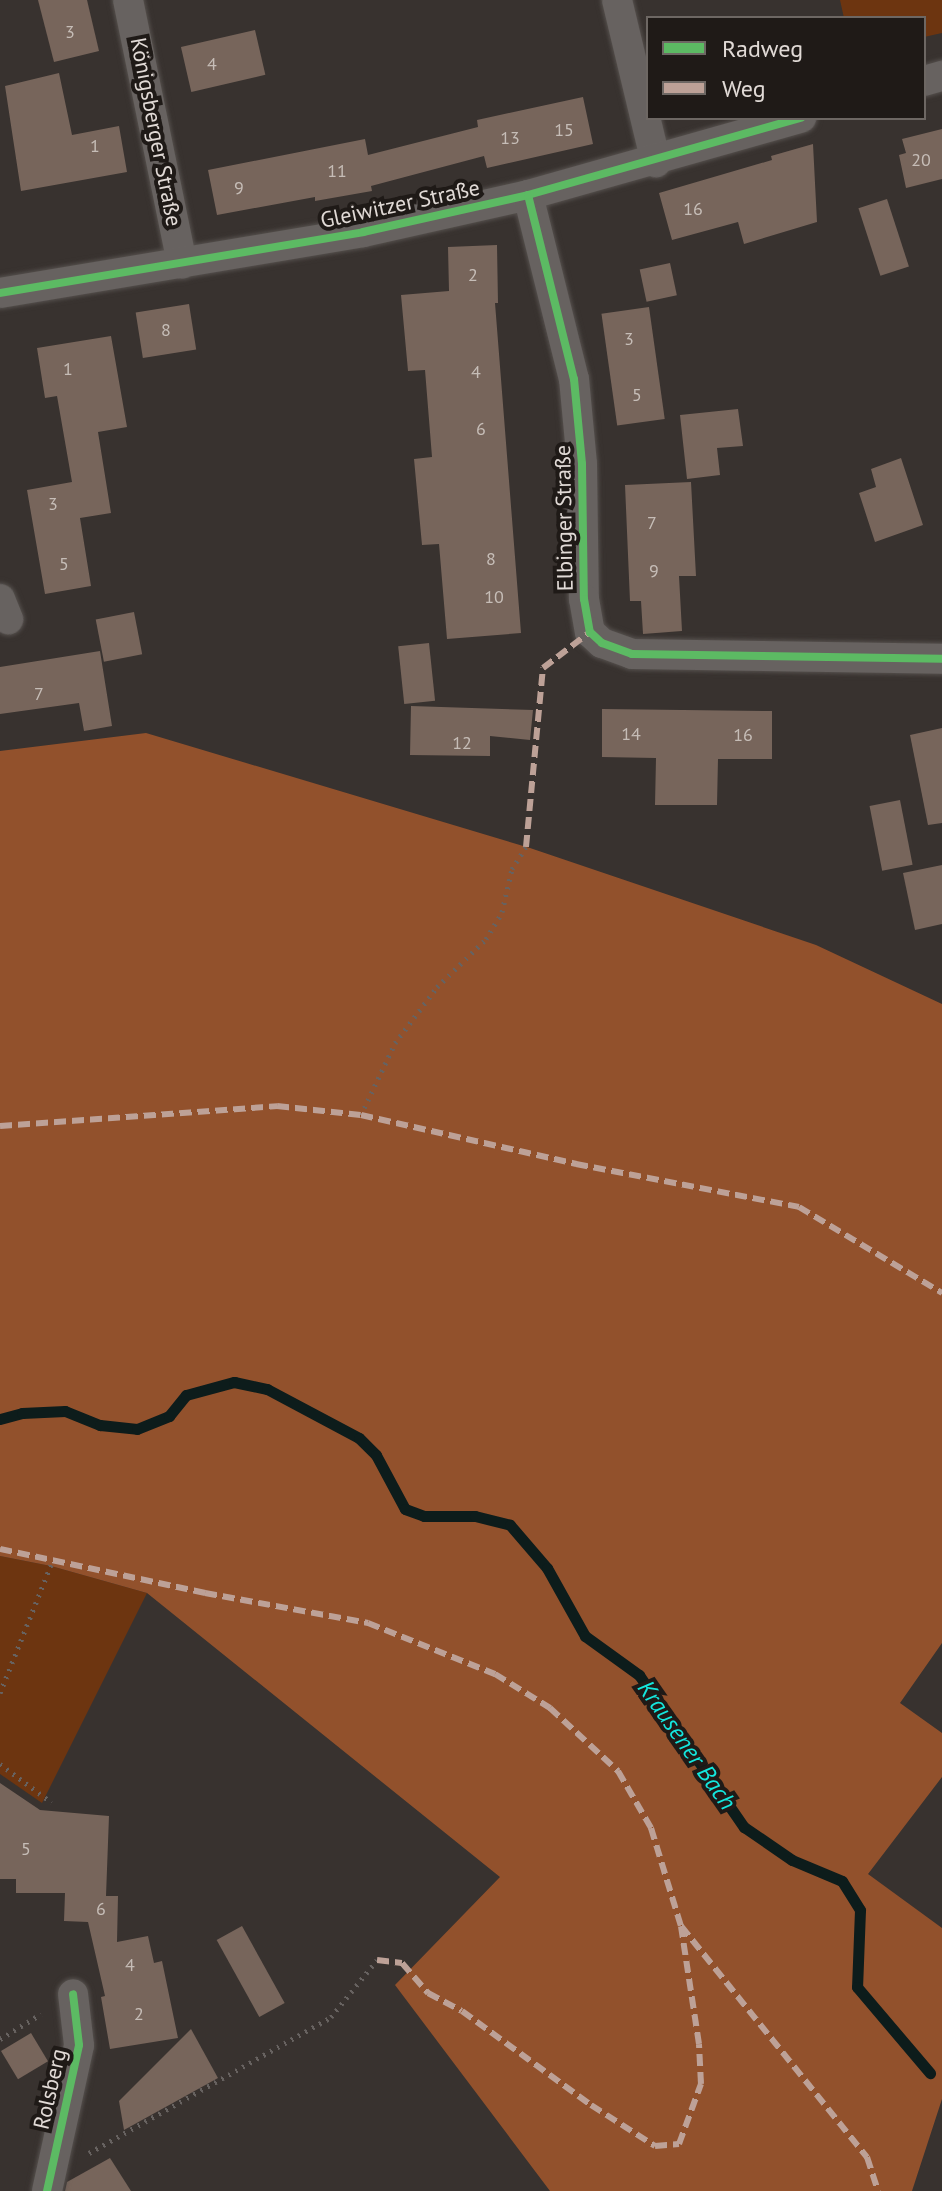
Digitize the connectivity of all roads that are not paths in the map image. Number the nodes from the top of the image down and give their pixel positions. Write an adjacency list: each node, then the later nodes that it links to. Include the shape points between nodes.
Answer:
1 (128, 0): 6 (street, Königsberger Straße)
2 (617, 0): 4 (street)
3 (794, 120): 4 (street, Gleiwitzer Straße)
4 (656, 162): 5 (street, Gleiwitzer Straße)
5 (528, 195): 6 (street, Gleiwitzer Straße, via 334,238); 8 (street, Elbinger Straße, via 574,379 590,632 602,643 632,654)
6 (182, 264): 7 (street, Gleiwitzer Straße)
7 (0, 293)
8 (942, 659)
9 (73, 1994): 10 (street, Rolsberg, via 79,2045)
10 (47, 2184)

